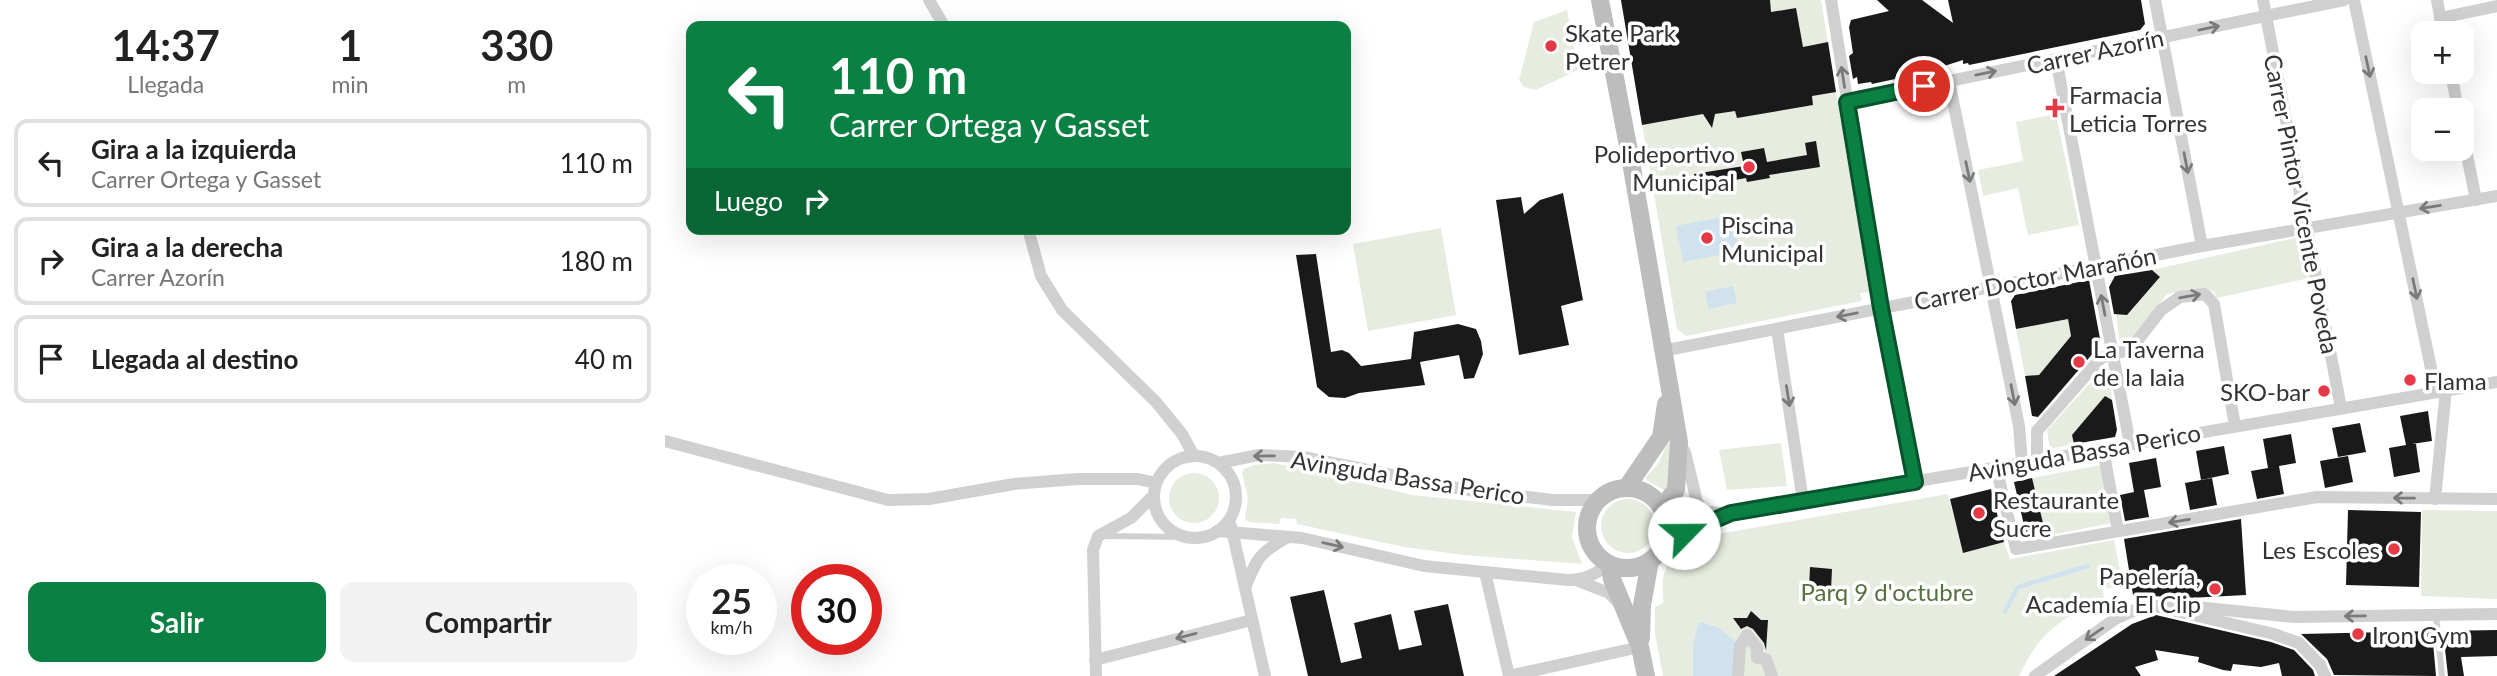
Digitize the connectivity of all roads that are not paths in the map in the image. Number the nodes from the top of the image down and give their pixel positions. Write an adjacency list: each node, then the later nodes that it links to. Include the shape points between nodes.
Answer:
1 (929, 0): 12 (street)
2 (1600, 0): 29 (street)
3 (1831, 0): 17 (street, one-way to 3)
4 (2155, 0): 14 (street)
5 (2263, 0): 10 (street, Carrer Pintor Vicente Poveda)
6 (2344, 0): 10 (street, Carrer Azorín)
7 (2354, 0): 21 (street, one-way to 21)
8 (2437, 0): 11 (street)
9 (2497, 6): 11 (street)
10 (2266, 16): 14 (street, Carrer Azorín, one-way to 10); 22 (street, Carrer Pintor Vicente Poveda)
11 (2440, 18): 13 (street)
12 (941, 21)
13 (2441, 21)
14 (2162, 37): 15 (street, Carrer Azorín); 24 (street, one-way to 24)
15 (2056, 59): 16 (street, Carrer Azorín, one-way to 15); 25 (street)
16 (1949, 81): 17 (street, Carrer Azorín); 26 (street, one-way to 26)
17 (1847, 102): 27 (street)
18 (2468, 161): 20 (street)
19 (2497, 196): 20 (street, Carrer Doctor Marañón)
20 (2476, 200): 21 (street, Carrer Doctor Marañón, one-way to 21)
21 (2399, 213): 22 (street, Carrer Doctor Marañón); 33 (street, one-way to 33)
22 (2306, 228): 24 (street, Carrer Doctor Marañón); 34 (street, Carrer Pintor Vicente Poveda)
23 (1030, 235): 42 (street, via 1041,276 1062,310 1156,402)
24 (2202, 246): 25 (street, Carrer Doctor Marañón)
25 (2096, 267): 26 (street, Carrer Doctor Marañón); 30 (street, one-way to 25)
26 (1992, 289): 27 (street, Carrer Doctor Marañón); 35 (street, one-way to 35)
27 (1881, 308): 28 (street, Carrer Doctor Marañón, one-way to 28); 47 (street)
28 (1777, 329): 29 (street, Carrer Doctor Marañón); 53 (street, one-way to 53)
29 (1662, 351): 32 (street)
30 (2112, 354): 36 (street, one-way to 36, via 2131,349 2161,310 2180,297 2205,294 2214,304); 37 (street, via 2101,358); 40 (street)
31 (2497, 382): 33 (street, Avinguda Bassa Perico)
32 (1668, 386): 39 (street); 48 (street, via 1661,437)
33 (2441, 391): 34 (street, Avinguda Bassa Perico); 51 (street)
34 (2341, 408): 36 (street, Avinguda Bassa Perico)
35 (2019, 426): 37 (street); 45 (street)
36 (2235, 426): 40 (street, Avinguda Bassa Perico)
37 (2037, 432): 43 (street)
38 (665, 441): 49 (street, via 888,499 929,499 1014,484 1078,479 1138,479)
39 (1679, 442): 54 (street, via 1676,490); 56 (street)
40 (2130, 444): 41 (street, Avinguda Bassa Perico)
41 (2103, 449): 43 (street, Avinguda Bassa Perico); 59 (street)
42 (1194, 456): 44 (street); 49 (street, via 1165,468)
43 (2037, 460): 45 (street, Avinguda Bassa Perico)
44 (1218, 463): 50 (street, Avinguda Bassa Perico, one-way to 44, via 1467,491 1303,457 1259,456); 57 (street, via 1235,489)
45 (2022, 463): 46 (street, Avinguda Bassa Perico)
46 (1996, 467): 47 (street, Avinguda Bassa Perico); 59 (street, via 2016,549)
47 (1915, 482): 53 (street, Avinguda Bassa Perico)
48 (1627, 487): 50 (street); 54 (street, via 1647,492)
49 (1155, 489): 61 (street, via 1131,518); 62 (street, via 1156,510 1163,523)
50 (1598, 499): 66 (street, via 1587,522 1587,534 1598,556)
51 (2435, 499): 52 (street); 59 (street, one-way to 59, via 2318,497)
52 (2497, 499)
53 (1804, 500): 55 (street, Avinguda Bassa Perico)
54 (1663, 509): 56 (street, Avinguda Bassa Perico); 64 (street)
55 (1731, 513): 56 (street, Avinguda Bassa Perico); 64 (street, Avinguda Bassa Perico)
56 (1705, 514)
57 (1229, 519): 58 (street); 60 (street)
58 (1217, 531): 60 (street); 62 (street)
59 (2118, 531)
60 (1233, 532): 63 (street); 69 (street)
61 (1098, 536): 62 (lane); 76 (street, via 1093,550)
62 (1189, 537)
63 (1290, 537): 67 (street, one-way to 67, via 1424,566); 69 (street, via 1256,560)
64 (1666, 540): 65 (street)
65 (1650, 561): 66 (street, via 1626,569); 75 (street)
66 (1609, 564): 68 (street); 71 (street)
67 (1485, 572): 68 (street); 80 (street)
68 (1576, 580): 71 (street, via 1609,593)
69 (1244, 588): 74 (street)
70 (2155, 606): 73 (street, one-way to 70, via 2294,617); 77 (street, via 2299,643); 84 (street, one-way to 84, via 2115,619)
71 (1626, 610): 75 (street)
72 (2497, 614): 73 (street)
73 (2436, 615): 86 (lane)
74 (1252, 620): 76 (street, one-way to 76); 79 (street)
75 (1640, 647): 80 (street); 81 (street)
76 (1095, 660): 78 (street)
77 (2322, 670): 85 (street)
78 (1095, 676)
79 (1265, 676)
80 (1509, 676)
81 (1646, 676)
82 (1738, 676): 83 (street, via 1740,646 1747,635 1757,648 1757,658 1766,659)
83 (1772, 676)
84 (2035, 676)
85 (2331, 676)
86 (2442, 676)

